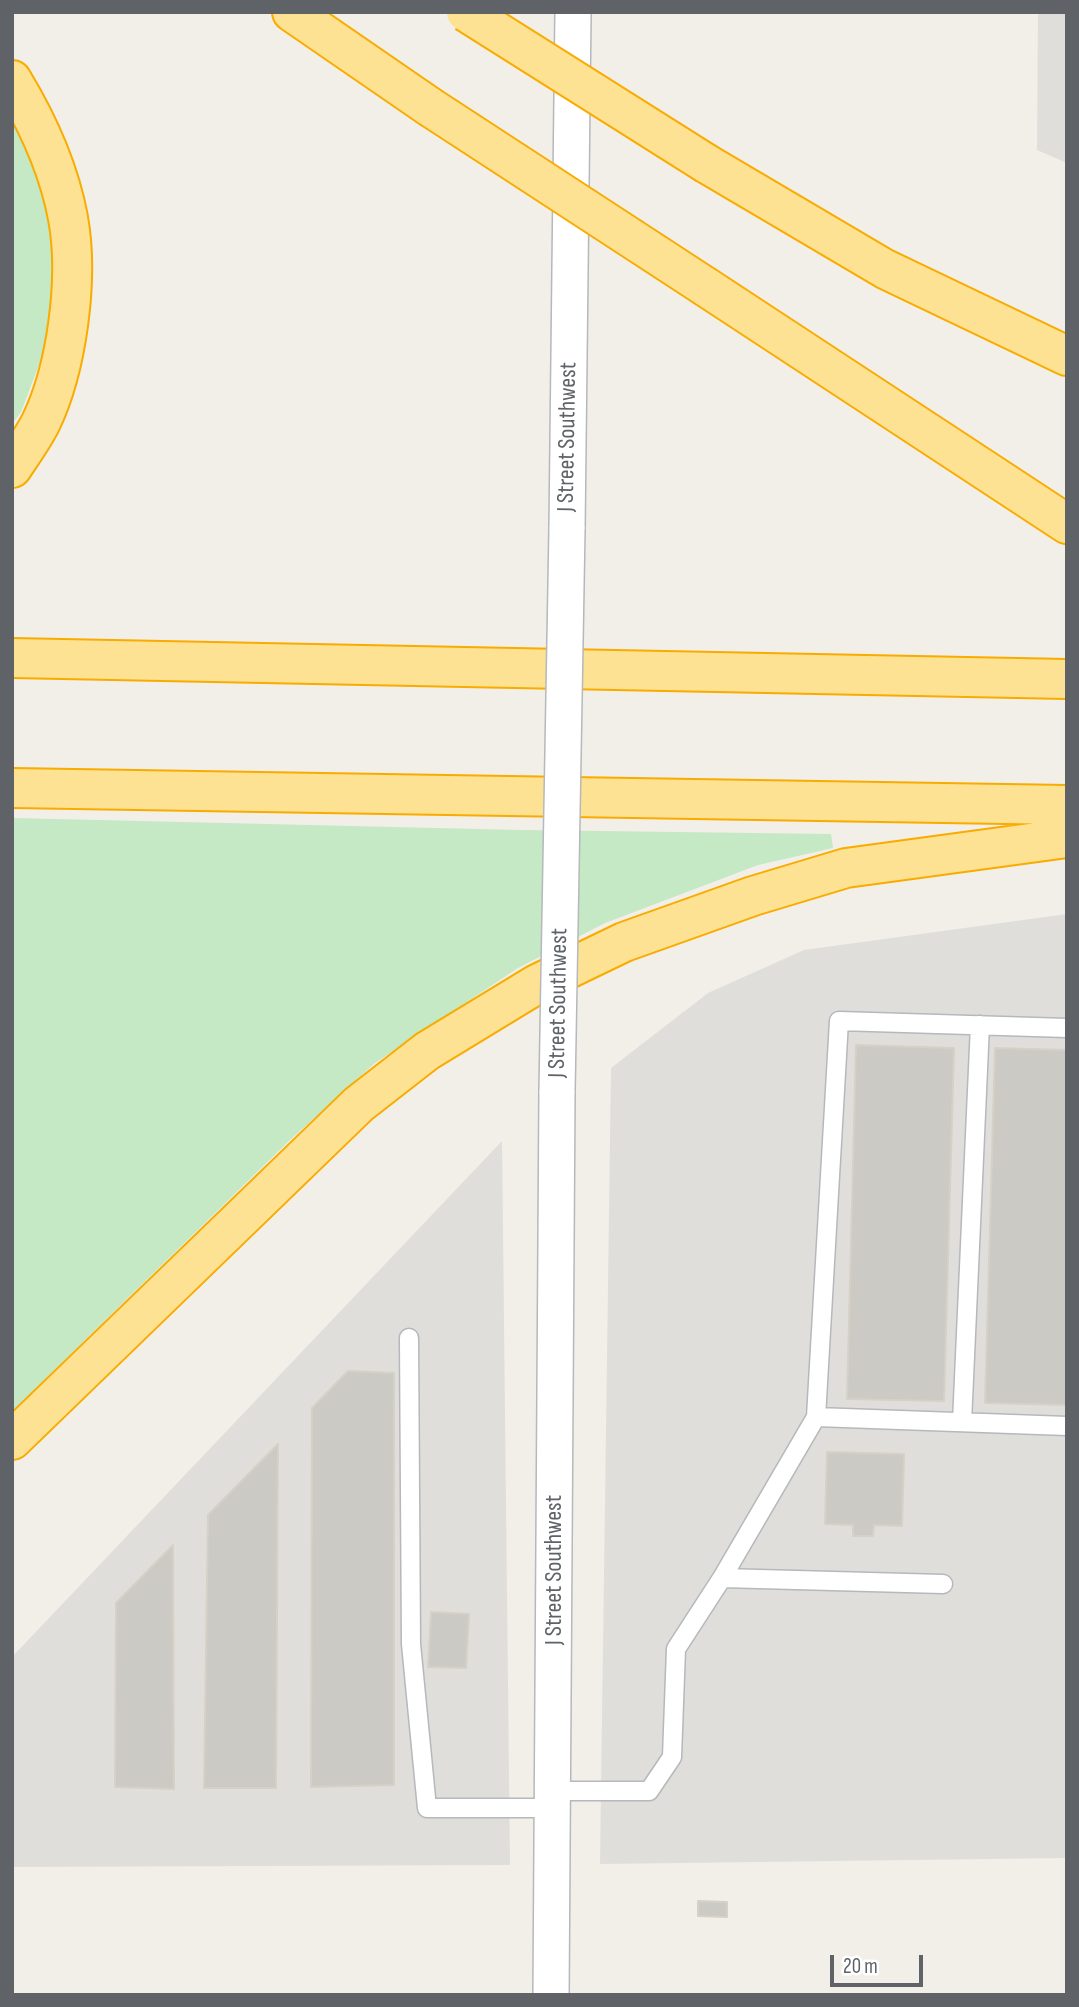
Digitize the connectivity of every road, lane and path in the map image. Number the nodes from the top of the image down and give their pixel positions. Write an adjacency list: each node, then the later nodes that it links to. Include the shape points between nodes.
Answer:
1 (292, 12): 7 (highway, bridge)
2 (467, 12): 5 (highway, bridge, via 707,164 885,269)
3 (573, 12): 22 (street, J Street Southwest, bridge, via 557,1091)
4 (12, 80): 6 (highway, via 55,170 68,220 72,272 68,328 57,382 40,423)
5 (1067, 356)
6 (12, 468)
7 (1067, 524)
8 (12, 658): 9 (highway)
9 (1067, 679)
10 (12, 788): 11 (highway)
11 (1067, 805)
12 (1067, 838): 19 (highway, via 846,868 624,942 537,984 427,1051 359,1104)
13 (979, 1025): 14 (lane); 16 (lane, via 839,1021); 17 (lane)
14 (1067, 1028)
15 (410, 1338): 22 (lane, via 411,1644 427,1808)
16 (816, 1417): 17 (lane); 20 (lane)
17 (962, 1422): 18 (lane)
18 (1067, 1426)
19 (12, 1440)
20 (722, 1578): 21 (lane); 22 (lane, via 676,1649 673,1757 649,1791)
21 (943, 1584)
22 (554, 1800): 23 (street, J Street Southwest)
23 (551, 1995)

